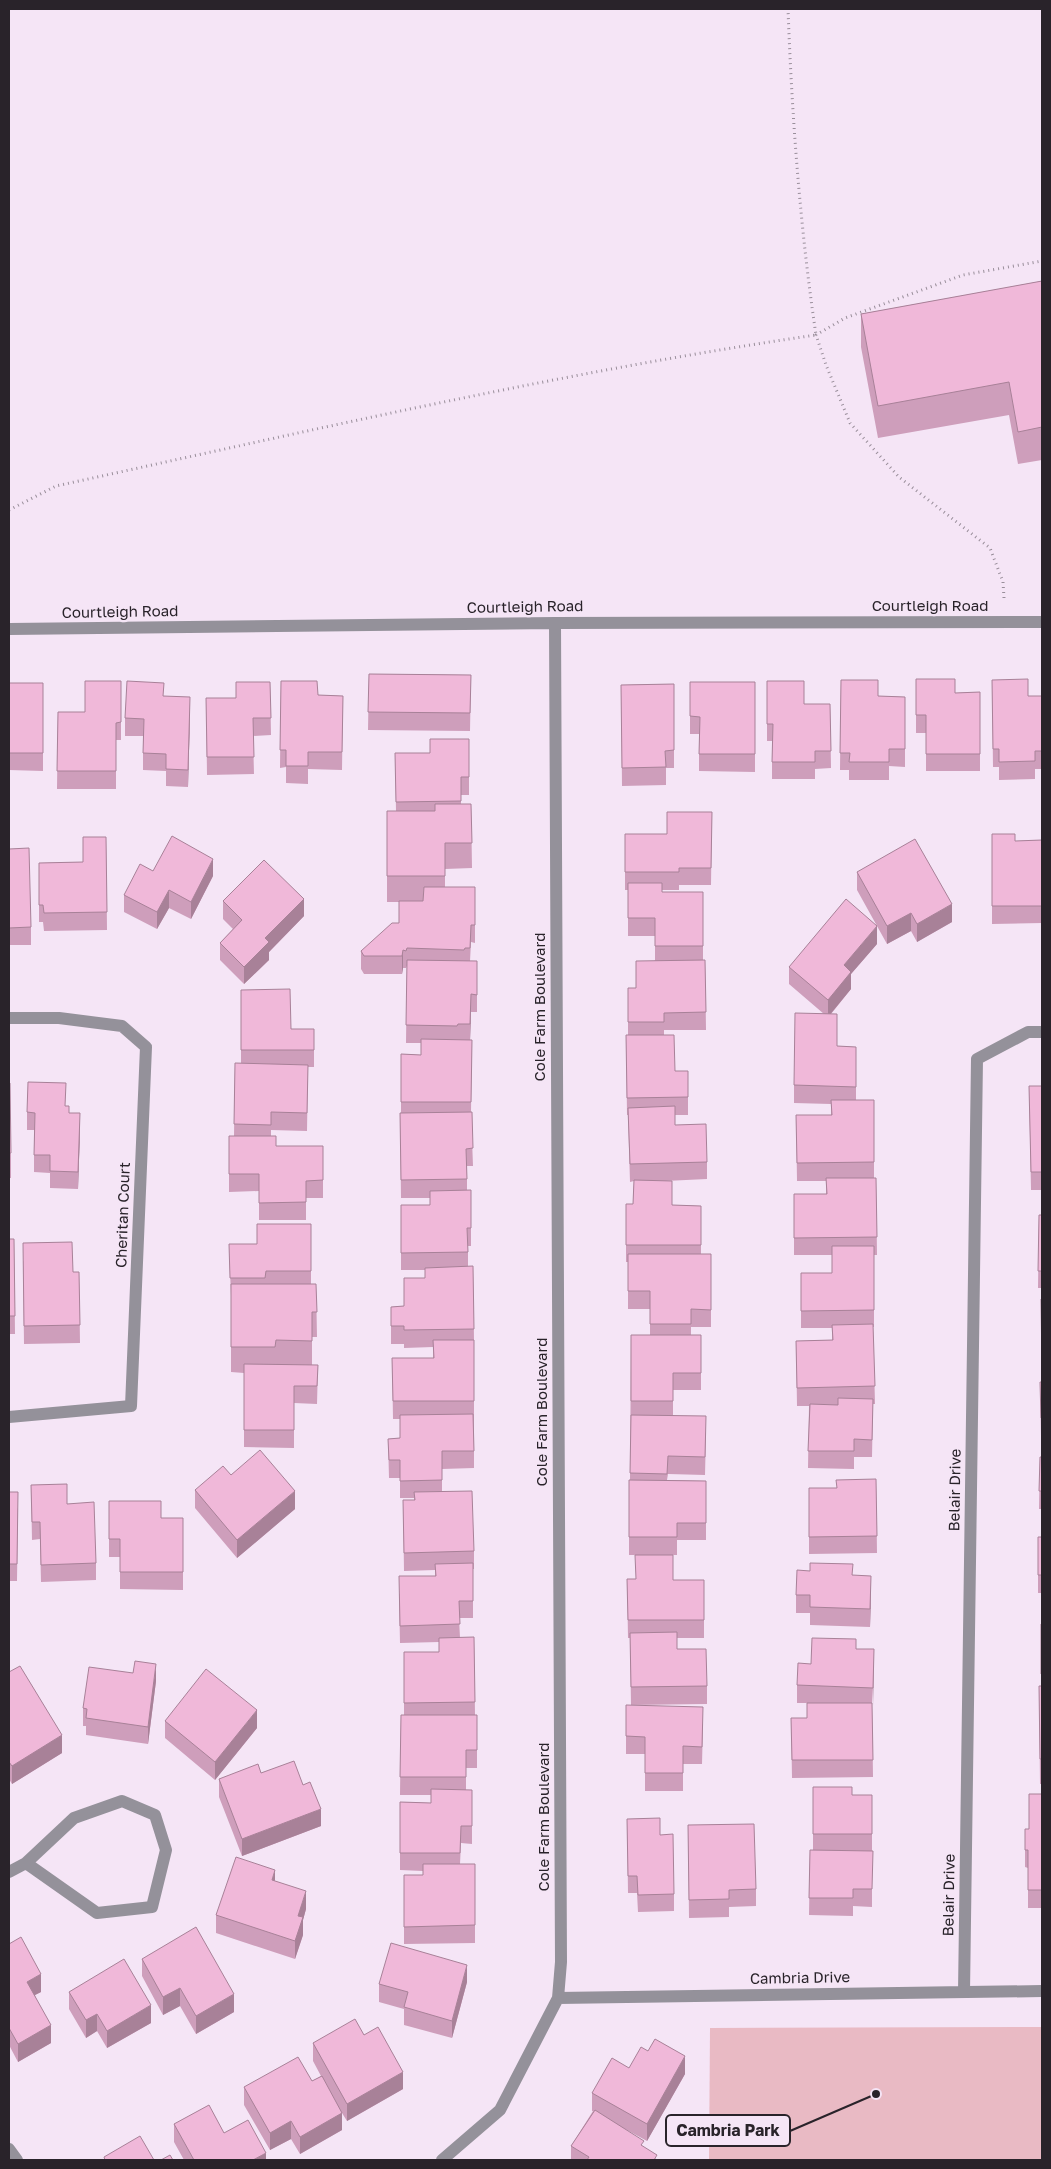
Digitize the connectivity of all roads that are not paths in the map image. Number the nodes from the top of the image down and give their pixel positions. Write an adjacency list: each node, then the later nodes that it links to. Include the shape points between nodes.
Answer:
1 (1042, 622): 2 (street, Courtleigh Road)
2 (555, 623): 3 (street, Courtleigh Road); 11 (street, Cole Farm Boulevard, via 561,1962)
3 (9, 629)
4 (9, 1018): 6 (street, Cheritan Court, via 59,1018 122,1026 146,1047 131,1406)
5 (1042, 1032): 10 (street, Belair Drive, via 1028,1032 978,1059)
6 (9, 1417)
7 (26, 1863): 7 (street, via 97,1913 152,1907 166,1850 155,1816 122,1801 74,1818); 8 (street)
8 (9, 1872)
9 (1042, 1991): 10 (street, Cambria Drive)
10 (964, 1992): 11 (street, Cambria Drive)
11 (558, 1998): 14 (street, Cole Farm Boulevard, via 500,2110)
12 (9, 2149): 13 (street)
13 (17, 2160)
14 (442, 2160)

